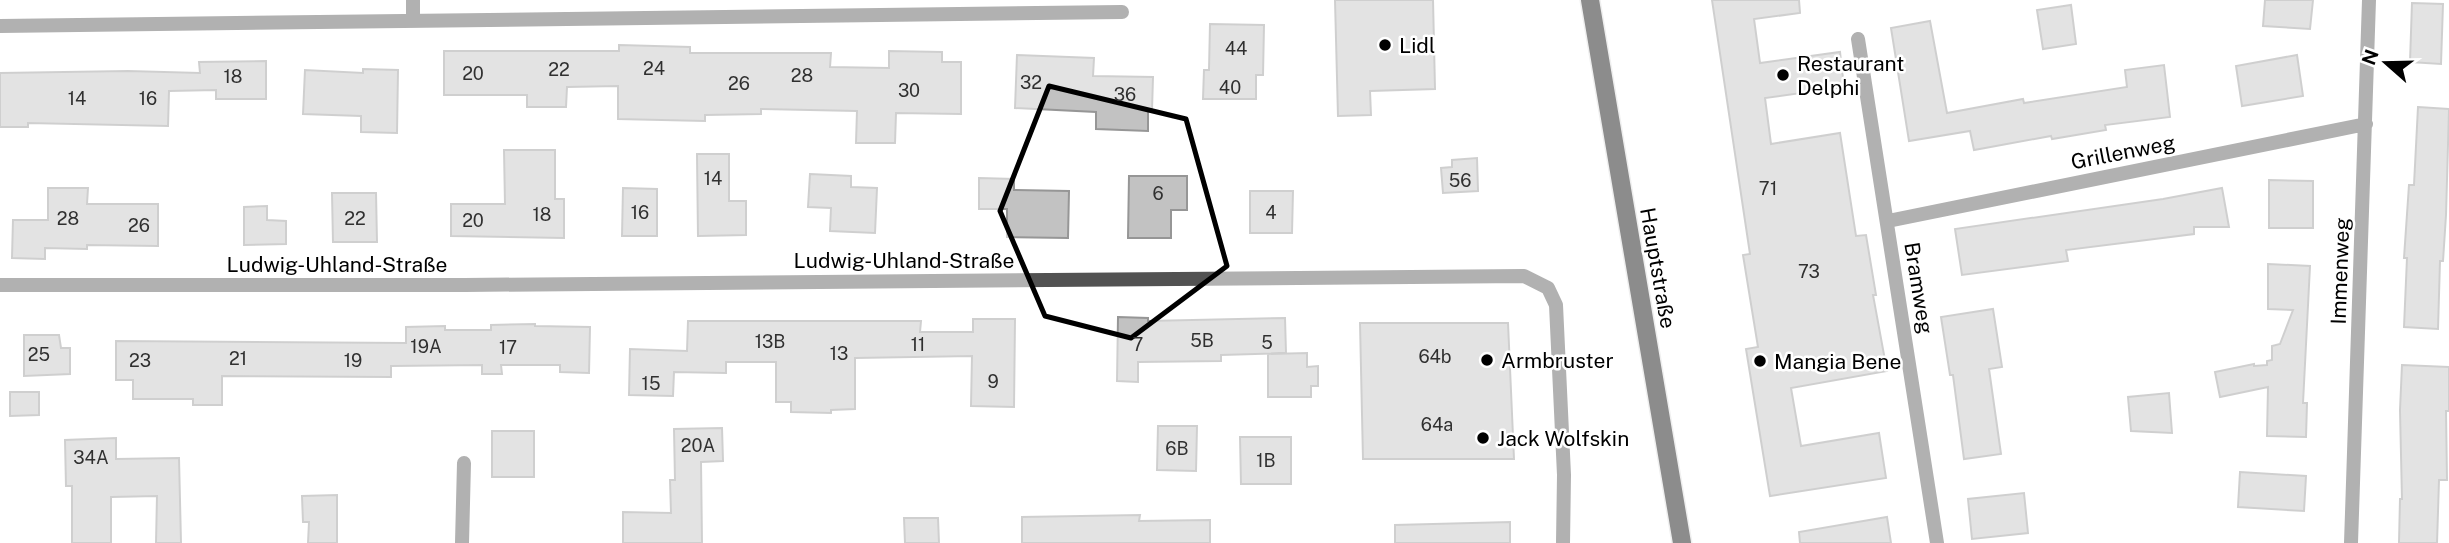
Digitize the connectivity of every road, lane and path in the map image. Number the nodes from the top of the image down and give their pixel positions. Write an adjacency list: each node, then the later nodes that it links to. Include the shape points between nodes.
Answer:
1 (413, 0): 5 (street)
2 (1590, 0): 14 (main road, Hauptstraße)
3 (2369, 0): 8 (street, Immenweg)
4 (1122, 12): 5 (street)
5 (413, 21): 6 (street)
6 (0, 26)
7 (1858, 40): 9 (street, Bramweg)
8 (2366, 124): 9 (street, Grillenweg); 16 (street, Immenweg)
9 (1888, 221): 15 (street, Bramweg)
10 (0, 285): 13 (street, Ludwig-Uhland-Straße, via 1524,276 1548,288 1556,305)
11 (464, 463): 12 (street)
12 (462, 543)
13 (1563, 543)
14 (1682, 543)
15 (1937, 543)
16 (2351, 543)

